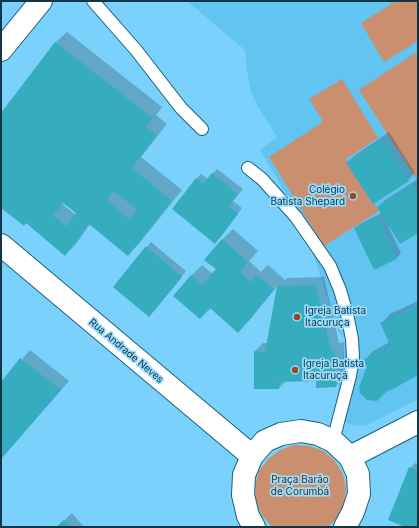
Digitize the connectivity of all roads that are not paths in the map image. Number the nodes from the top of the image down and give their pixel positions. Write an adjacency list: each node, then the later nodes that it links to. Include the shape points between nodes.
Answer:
1 (42, 1): 3 (street)
2 (92, 1): 4 (lane, via 136,50 181,108)
3 (1, 50)
4 (202, 129)
5 (248, 168): 8 (lane, via 262,179 300,223 330,266 343,302 352,339 353,357)
6 (1, 245): 9 (street, Rua Andrade Neves)
7 (418, 422): 10 (street)
8 (333, 441): 9 (street, via 307,432 281,434 265,441); 10 (street)
9 (252, 456): 11 (street, via 244,475 243,495 248,516)
10 (350, 457): 12 (street, via 358,474 359,494)
11 (254, 527)
12 (344, 527)

